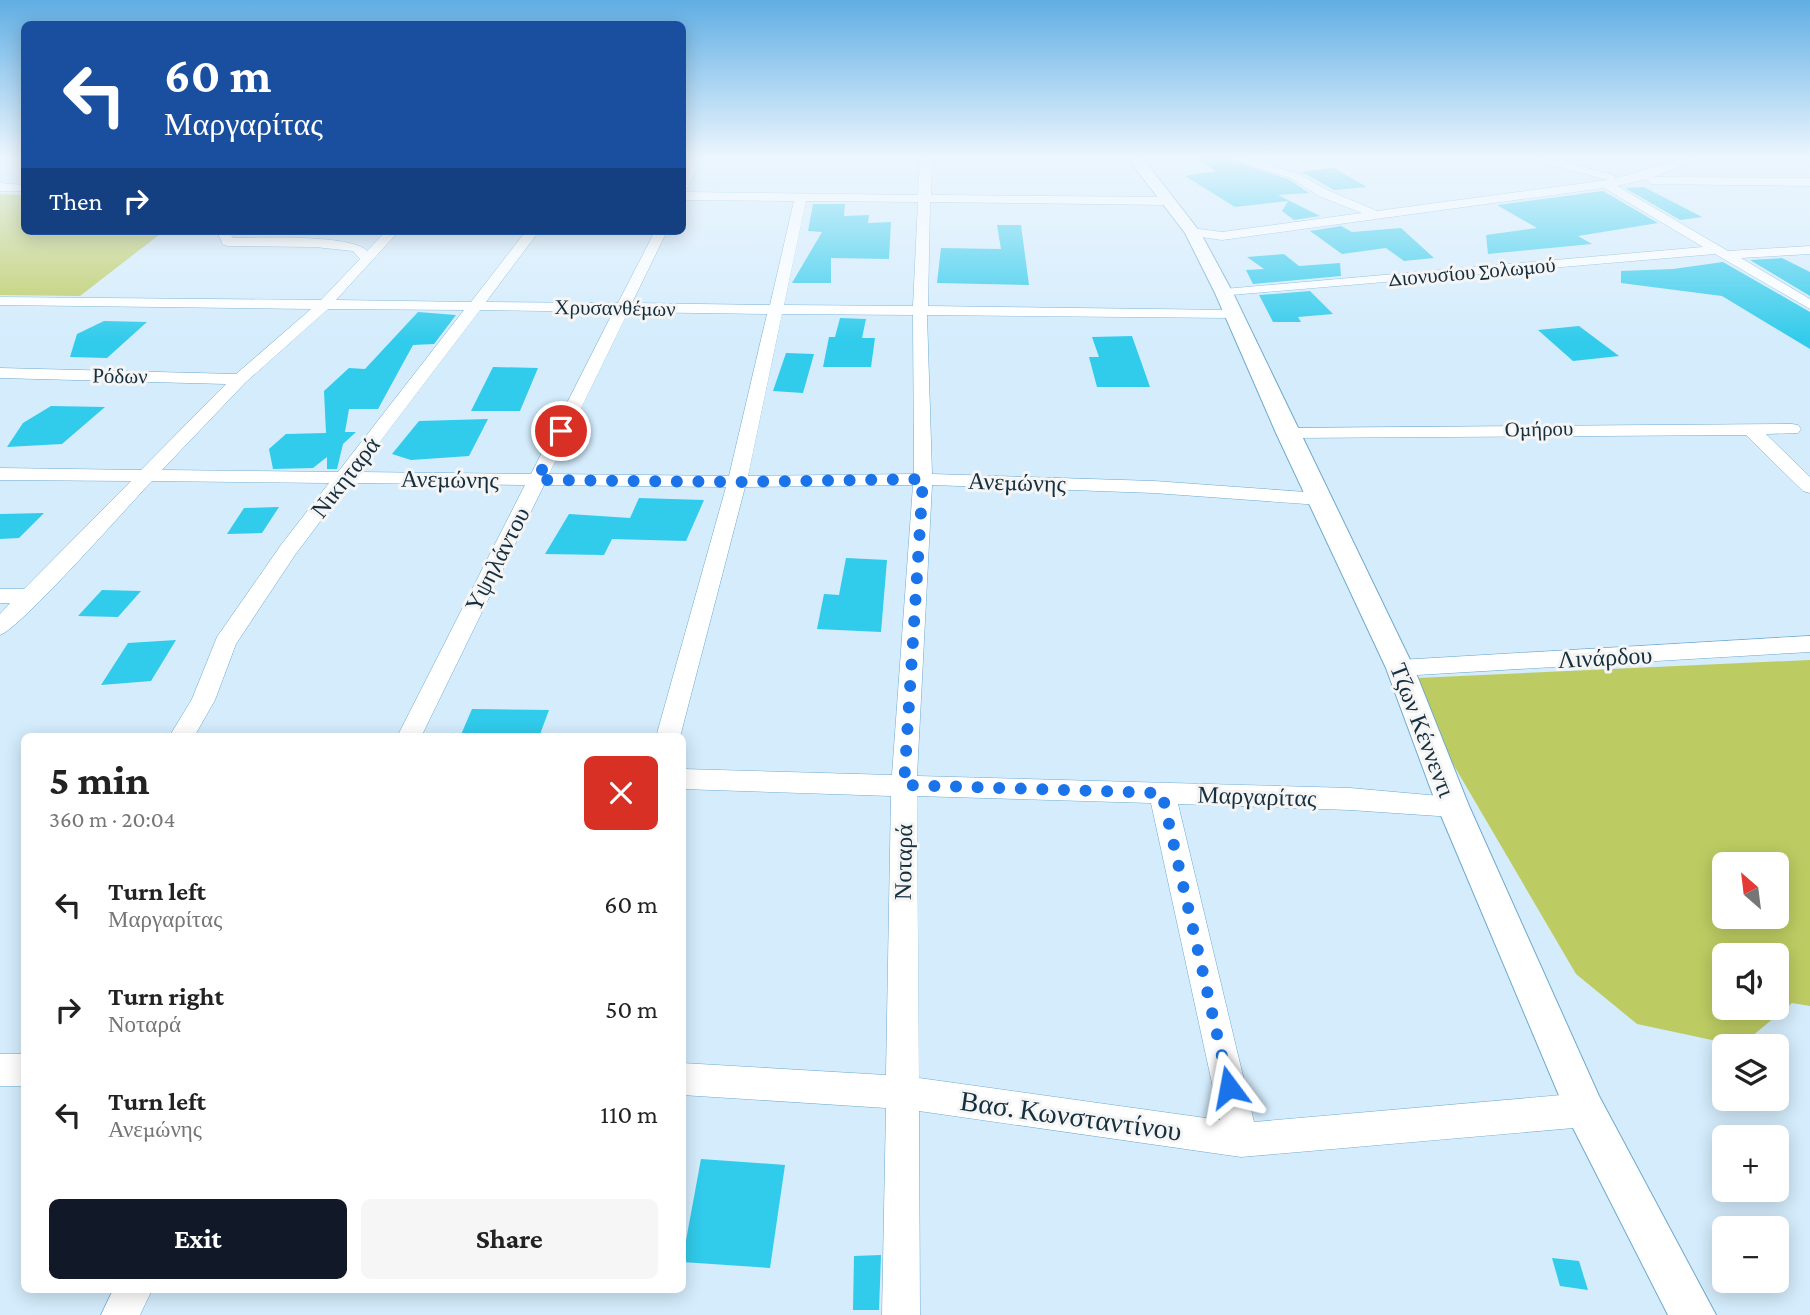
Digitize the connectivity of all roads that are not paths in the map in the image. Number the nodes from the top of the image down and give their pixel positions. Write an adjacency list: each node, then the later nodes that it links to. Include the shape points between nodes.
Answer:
1 (796, 217): 20 (street)
2 (923, 217): 22 (street, Νοταρά)
3 (1181, 217): 6 (street, Τζων Κέννεντι)
4 (1352, 217): 6 (street, via 1222,236)
5 (1663, 217): 12 (street)
6 (1192, 232): 16 (street, Τζων Κέννεντι)
7 (225, 235): 13 (street, via 228,242 357,248)
8 (389, 235): 13 (street)
9 (530, 235): 18 (street, Νικηταρά)
10 (659, 235): 21 (street, Υψηλάντου)
11 (1810, 250): 12 (street, Διονυσίου Σολωμού)
12 (1724, 253): 16 (street, Διονυσίου Σολωμού); 17 (street)
13 (367, 259): 19 (street)
14 (0, 301): 15 (street, Χρυσανθέμων)
15 (18, 302): 19 (street, Χρυσανθέμων); 23 (street)
16 (1227, 304): 22 (street, Χρυσανθέμων); 28 (street, Τζων Κέννεντι)
17 (1810, 305)
18 (475, 306): 19 (street, Χρυσανθέμων); 21 (street, Χρυσανθέμων); 31 (street, Νικηταρά)
19 (322, 307): 25 (street)
20 (774, 308): 21 (street, Χρυσανθέμων); 22 (street, Χρυσανθέμων); 34 (street)
21 (622, 310): 33 (street, Υψηλάντου)
22 (920, 312): 32 (street, Νοταρά)
23 (0, 313)
24 (0, 373): 25 (street, Ρόδων)
25 (240, 379): 30 (street)
26 (1792, 429): 27 (street, Ομήρου)
27 (1752, 430): 28 (street, Ομήρου); 35 (street)
28 (1287, 433): 36 (street, Τζων Κέννεντι)
29 (0, 474): 30 (street, Ανεμώνης)
30 (146, 474): 31 (street, Ανεμώνης); 38 (street)
31 (346, 477): 33 (street, Ανεμώνης); 42 (street, Νικηταρά, via 288,550 225,643 203,700)
32 (923, 479): 34 (street, Ανεμώνης); 36 (street, Ανεμώνης, via 1154,487); 46 (street, Νοταρά)
33 (537, 480): 34 (street, Ανεμώνης); 43 (street, Υψηλάντου)
34 (737, 482): 44 (street)
35 (1810, 486)
36 (1320, 499): 41 (street, Τζων Κέννεντι)
37 (0, 596): 38 (street)
38 (32, 596): 39 (street)
39 (0, 627)
40 (1810, 644): 41 (street, Λινάρδου)
41 (1400, 668): 48 (street, Τζων Κέννεντι)
42 (183, 733)
43 (411, 733)
44 (669, 733)
45 (686, 779): 46 (street, Μαργαρίτας)
46 (904, 785): 47 (street, Μαργαρίτας); 52 (street, Νοταρά)
47 (1162, 793): 48 (street, Μαργαρίτας); 54 (street)
48 (1453, 806): 53 (street, Τζων Κέννεντι)
49 (0, 1070): 50 (street)
50 (21, 1070)
51 (686, 1079): 52 (street, Βασ. Κωνσταντίνου)
52 (900, 1092): 54 (street, Βασ. Κωνσταντίνου); 57 (street, Νοταρά)
53 (1585, 1110): 54 (street, Βασ. Κωνσταντίνου); 58 (street, Τζων Κέννεντι)
54 (1241, 1140)
55 (131, 1293): 56 (street)
56 (120, 1315)
57 (901, 1315)
58 (1693, 1315)

